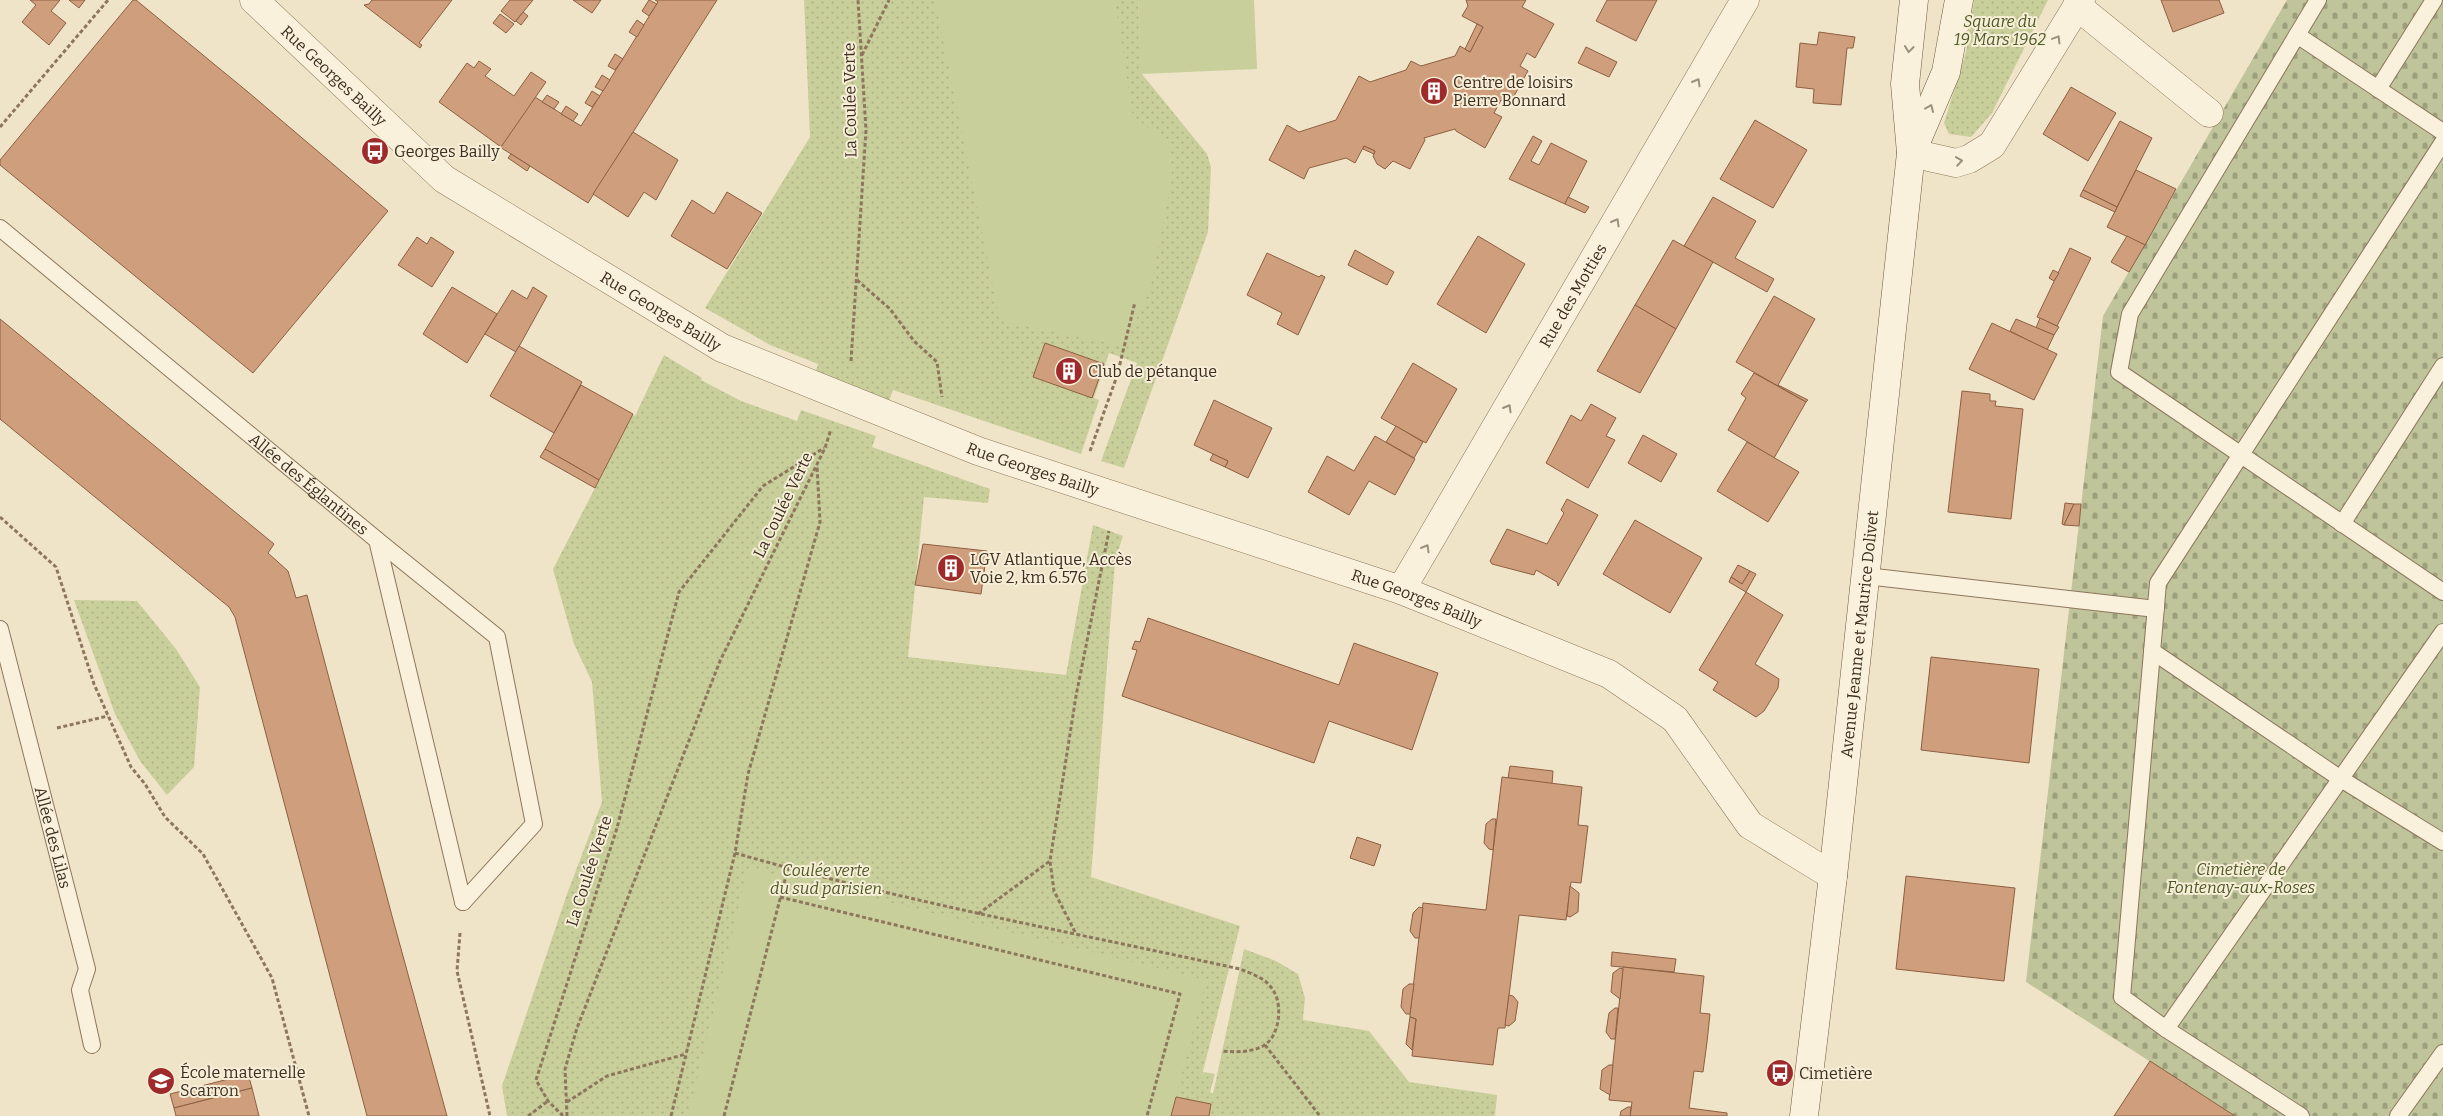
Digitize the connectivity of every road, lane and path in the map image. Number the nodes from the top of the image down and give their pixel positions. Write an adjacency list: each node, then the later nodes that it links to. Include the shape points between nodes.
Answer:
1 (108, 0): 15 (path)
2 (254, 0): 24 (street, Rue Georges Bailly, via 444,179 722,348)
3 (858, 0): 12 (path, La Coulée Verte)
4 (889, 0): 12 (path)
5 (1745, 0): 33 (street, Rue des Motties, one-way to 5)
6 (1914, 0): 18 (street, Avenue Jeanne et Maurice Dolivet, one-way to 18, via 1905,84)
7 (1959, 0): 18 (street, Avenue Jeanne et Maurice Dolivet, one-way to 7, via 1946,72)
8 (2318, 0): 11 (lane)
9 (2434, 0): 13 (lane)
10 (2079, 3): 14 (street); 18 (street, one-way to 10, via 1956,163 1992,145)
11 (2297, 35): 13 (lane); 25 (lane, via 2130,314 2120,372)
12 (862, 56): 20 (path, La Coulée Verte, via 866,130)
13 (2378, 89): 16 (lane)
14 (2208, 113)
15 (0, 127)
16 (2443, 132)
17 (2443, 142): 25 (lane)
18 (1911, 153): 32 (street, Avenue Jeanne et Maurice Dolivet)
19 (0, 228): 31 (lane, Allée des Églantines)
20 (857, 280): 23 (path, La Coulée Verte); 24 (path, via 890,309 914,341 937,362 943,401)
21 (1135, 302): 27 (path, via 1117,376)
22 (2443, 366): 30 (lane)
23 (849, 370)
24 (935, 434): 27 (street, Rue Georges Bailly)
25 (2241, 455): 30 (lane); 35 (lane, via 2158,583)
26 (816, 465): 43 (path, via 820,522 748,774); 57 (path, La Coulée Verte, via 824,448 763,486 679,592 617,828 536,1080); 58 (path, La Coulée Verte, via 720,660 577,1028 565,1069)
27 (1078, 484): 28 (street, Rue Georges Bailly)
28 (1116, 497): 33 (street, Rue Georges Bailly); 44 (path, via 1076,696)
29 (0, 517): 39 (path, via 56,567 94,684)
30 (2342, 524): 34 (lane)
31 (377, 540): 48 (lane, Allée des Églantines); 48 (lane, via 497,637 534,824)
32 (1866, 576): 35 (lane); 46 (street, Avenue Jeanne et Maurice Dolivet)
33 (1401, 590): 46 (street, Rue Georges Bailly, via 1609,674 1675,719 1750,825)
34 (2443, 592)
35 (2156, 609): 38 (lane)
36 (0, 629): 40 (lane, Allée des Lilas)
37 (2443, 632): 41 (lane)
38 (2152, 651): 41 (lane); 51 (lane, via 2122,997)
39 (108, 716): 40 (path); 59 (path, via 131,767 165,817 203,854 272,978)
40 (26, 735): 52 (lane, Allée des Lilas, via 87,969 80,990)
41 (2341, 779): 42 (lane); 51 (lane)
42 (2443, 842)
43 (735, 853): 45 (path); 56 (path)
44 (1050, 861): 49 (path); 50 (path, via 1054,892)
45 (788, 868): 47 (path); 49 (path)
46 (1833, 876): 67 (street, Avenue Jeanne et Maurice Dolivet)
47 (780, 897): 64 (path); 65 (path, via 1180,994)
48 (463, 902): 60 (path, via 457,971)
49 (978, 914): 50 (path)
50 (1076, 932): 53 (path, via 1240,969 1259,977 1273,990 1278,1006 1277,1024 1272,1038)
51 (2166, 1028): 68 (lane)
52 (92, 1045)
53 (1265, 1045): 54 (path, via 1238,1052); 66 (path)
54 (1221, 1051)
55 (2443, 1053): 69 (lane)
56 (686, 1054): 58 (path, via 607,1076); 63 (path)
57 (548, 1101): 61 (path); 62 (path, La Coulée Verte)
58 (566, 1102): 62 (path, La Coulée Verte)
59 (309, 1116)
60 (490, 1116)
61 (528, 1116)
62 (565, 1116)
63 (671, 1116)
64 (724, 1116)
65 (1147, 1116)
66 (1320, 1116)
67 (1804, 1116)
68 (2301, 1116)
69 (2398, 1116)

